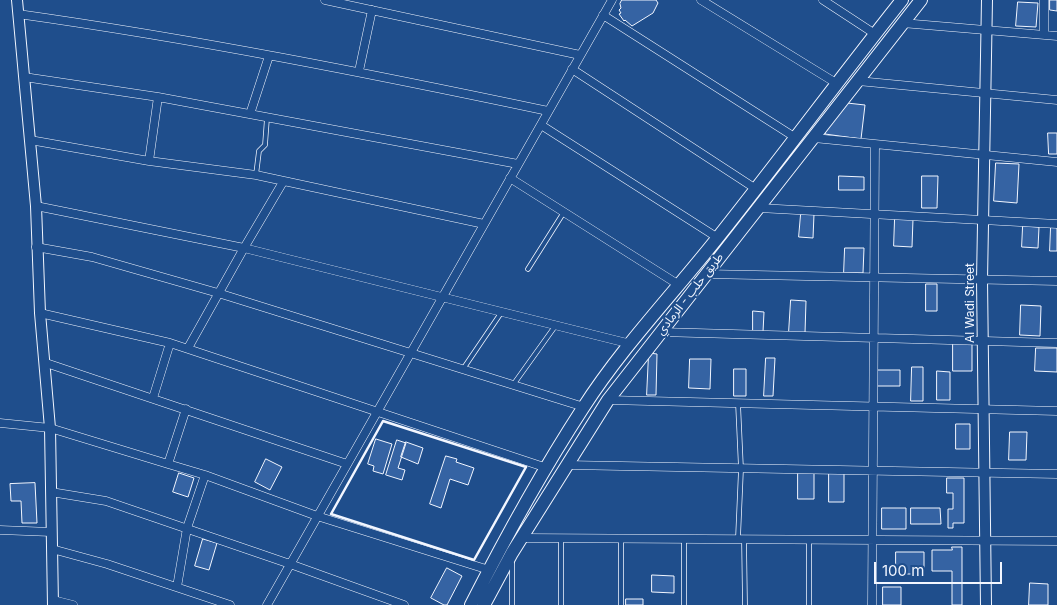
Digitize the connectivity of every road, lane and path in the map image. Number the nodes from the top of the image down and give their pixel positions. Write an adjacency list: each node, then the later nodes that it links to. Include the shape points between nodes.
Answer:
1 (17, 0): 11 (street)
2 (324, 0): 10 (street)
3 (611, 0): 12 (street)
4 (701, 0): 24 (street)
5 (823, 0): 15 (street)
6 (902, 0): 15 (highway, طريق حلب - الرمادي)
7 (921, 0): 13 (highway, طريق حلب - الرمادي)
8 (987, 0): 14 (street, Al Wadi Street)
9 (1044, 0): 16 (street)
10 (372, 10): 18 (street); 21 (street)
11 (18, 14): 19 (street, via 105,26); 22 (street)
12 (603, 15): 18 (street); 32 (street)
13 (902, 23): 14 (street); 23 (highway, طريق حلب - الرمادي)
14 (987, 30): 16 (street); 25 (street, Al Wadi Street)
15 (875, 34): 24 (highway, طريق حلب - الرمادي)
16 (1044, 35): 17 (street)
17 (1057, 36)
18 (580, 55): 20 (street)
19 (269, 56): 21 (street); 29 (street)
20 (572, 69): 28 (street); 43 (street)
21 (359, 72): 28 (street)
22 (24, 77): 26 (street); 34 (street)
23 (858, 81): 25 (street); 33 (highway, طريق حلب - الرمادي)
24 (836, 83): 32 (highway, طريق حلب - الرمادي)
25 (986, 93): 27 (street); 36 (street, Al Wadi Street)
26 (158, 97): 29 (street); 37 (street)
27 (1057, 100)
28 (548, 111): 31 (street)
29 (250, 114): 30 (street)
30 (267, 118): 39 (street); 40 (lane, via 265,145 259,151)
31 (541, 125): 39 (street); 51 (street)
32 (796, 138): 43 (highway, طريق حلب - الرمادي)
33 (814, 138): 35 (street); 45 (highway, طريق حلب - الرمادي)
34 (30, 140): 37 (street); 44 (street)
35 (875, 144): 36 (street); 47 (street)
36 (984, 155): 38 (street); 48 (street, Al Wadi Street)
37 (150, 161): 40 (street)
38 (1057, 162)
39 (518, 164): 41 (street)
40 (256, 175): 42 (street)
41 (510, 178): 46 (street); 49 (street)
42 (284, 182): 49 (street); 53 (street)
43 (756, 189): 51 (highway, طريق حلب - الرمادي)
44 (36, 206): 52 (street); 53 (street)
45 (759, 208): 47 (street); 55 (highway, طريق حلب - الرمادي)
46 (564, 212): 54 (lane); 59 (street)
47 (875, 214): 48 (street); 56 (street)
48 (983, 220): 50 (street); 57 (street, Al Wadi Street)
49 (484, 224): 61 (street)
50 (1057, 224)
51 (718, 238): 59 (highway, طريق حلب - الرمادي)
52 (36, 246): 60 (street, via 92,257); 63 (street)
53 (244, 248): 60 (street); 61 (street)
54 (528, 269)
55 (705, 274): 56 (street); 65 (highway, طريق حلب - الرمادي)
56 (874, 278): 57 (street); 66 (street)
57 (982, 280): 58 (street); 67 (street, Al Wadi Street)
58 (1057, 281)
59 (679, 285): 70 (highway, طريق حلب - الرمادي)
60 (218, 293): 71 (street); 72 (street)
61 (442, 297): 62 (street); 72 (street)
62 (502, 311): 64 (street); 74 (lane)
63 (40, 313): 68 (street); 73 (street)
64 (556, 325): 70 (street); 75 (lane)
65 (660, 332): 66 (street); 77 (highway, طريق حلب - الرمادي)
66 (874, 338): 67 (street); 79 (street)
67 (983, 341): 69 (street); 82 (street, Al Wadi Street)
68 (170, 343): 71 (street); 76 (street)
69 (1057, 343)
70 (631, 344): 80 (highway, طريق حلب - الرمادي)
71 (188, 348): 84 (street)
72 (410, 354): 74 (street); 84 (street)
73 (46, 363): 76 (street); 86 (street)
74 (463, 370): 75 (street)
75 (513, 385): 80 (street)
76 (153, 398): 81 (street)
77 (608, 400): 78 (street); 89 (highway, طريق حلب - الرمادي)
78 (738, 403): 79 (street); 91 (lane)
79 (873, 406): 82 (street); 92 (street)
80 (584, 407): 90 (highway, طريق حلب - الرمادي)
81 (186, 409): 87 (street); 88 (street)
82 (984, 409): 83 (street); 93 (street, Al Wadi Street)
83 (1057, 411)
84 (377, 412): 88 (street); 90 (street)
85 (0, 423): 86 (street)
86 (50, 428): 87 (street); 96 (street)
87 (168, 464): 95 (street)
88 (347, 464): 97 (street)
89 (566, 465): 91 (street); 101 (highway, طريق حلب - الرمادي)
90 (547, 468): 113 (highway, طريق حلب - الرمادي)
91 (741, 469): 92 (street); 105 (lane)
92 (873, 471): 93 (street); 107 (street)
93 (985, 473): 94 (street); 108 (street, Al Wadi Street)
94 (1057, 474)
95 (204, 475): 97 (street); 98 (street)
96 (51, 492): 98 (street, via 106,501); 100 (street)
97 (317, 516): 112 (street); 113 (street)
98 (187, 528): 112 (street); 114 (street)
99 (0, 530): 100 (street)
100 (52, 532): 110 (street)
101 (523, 538): 102 (street); 111 (highway, طريق حلب - الرمادي)
102 (561, 538): 103 (street); 123 (lane)
103 (621, 539): 104 (street); 124 (lane)
104 (684, 539): 105 (street); 125 (lane)
105 (741, 539): 106 (street); 126 (lane)
106 (809, 540): 107 (street); 127 (lane)
107 (872, 540): 108 (street); 128 (street)
108 (986, 541): 109 (street); 129 (street, Al Wadi Street)
109 (1057, 541)
110 (52, 549): 114 (street); 115 (street)
111 (512, 554): 121 (highway, طريق حلب - الرمادي); 122 (lane)
112 (290, 564): 118 (street); 119 (street)
113 (489, 570): 120 (highway, طريق حلب - الرمادي)
114 (177, 587): 117 (street)
115 (53, 602): 116 (street)
116 (74, 605)
117 (230, 605)
118 (267, 605)
119 (404, 605)
120 (471, 605)
121 (484, 605)
122 (512, 605)
123 (561, 605)
124 (621, 605)
125 (684, 605)
126 (745, 605)
127 (809, 605)
128 (872, 605)
129 (986, 605)

